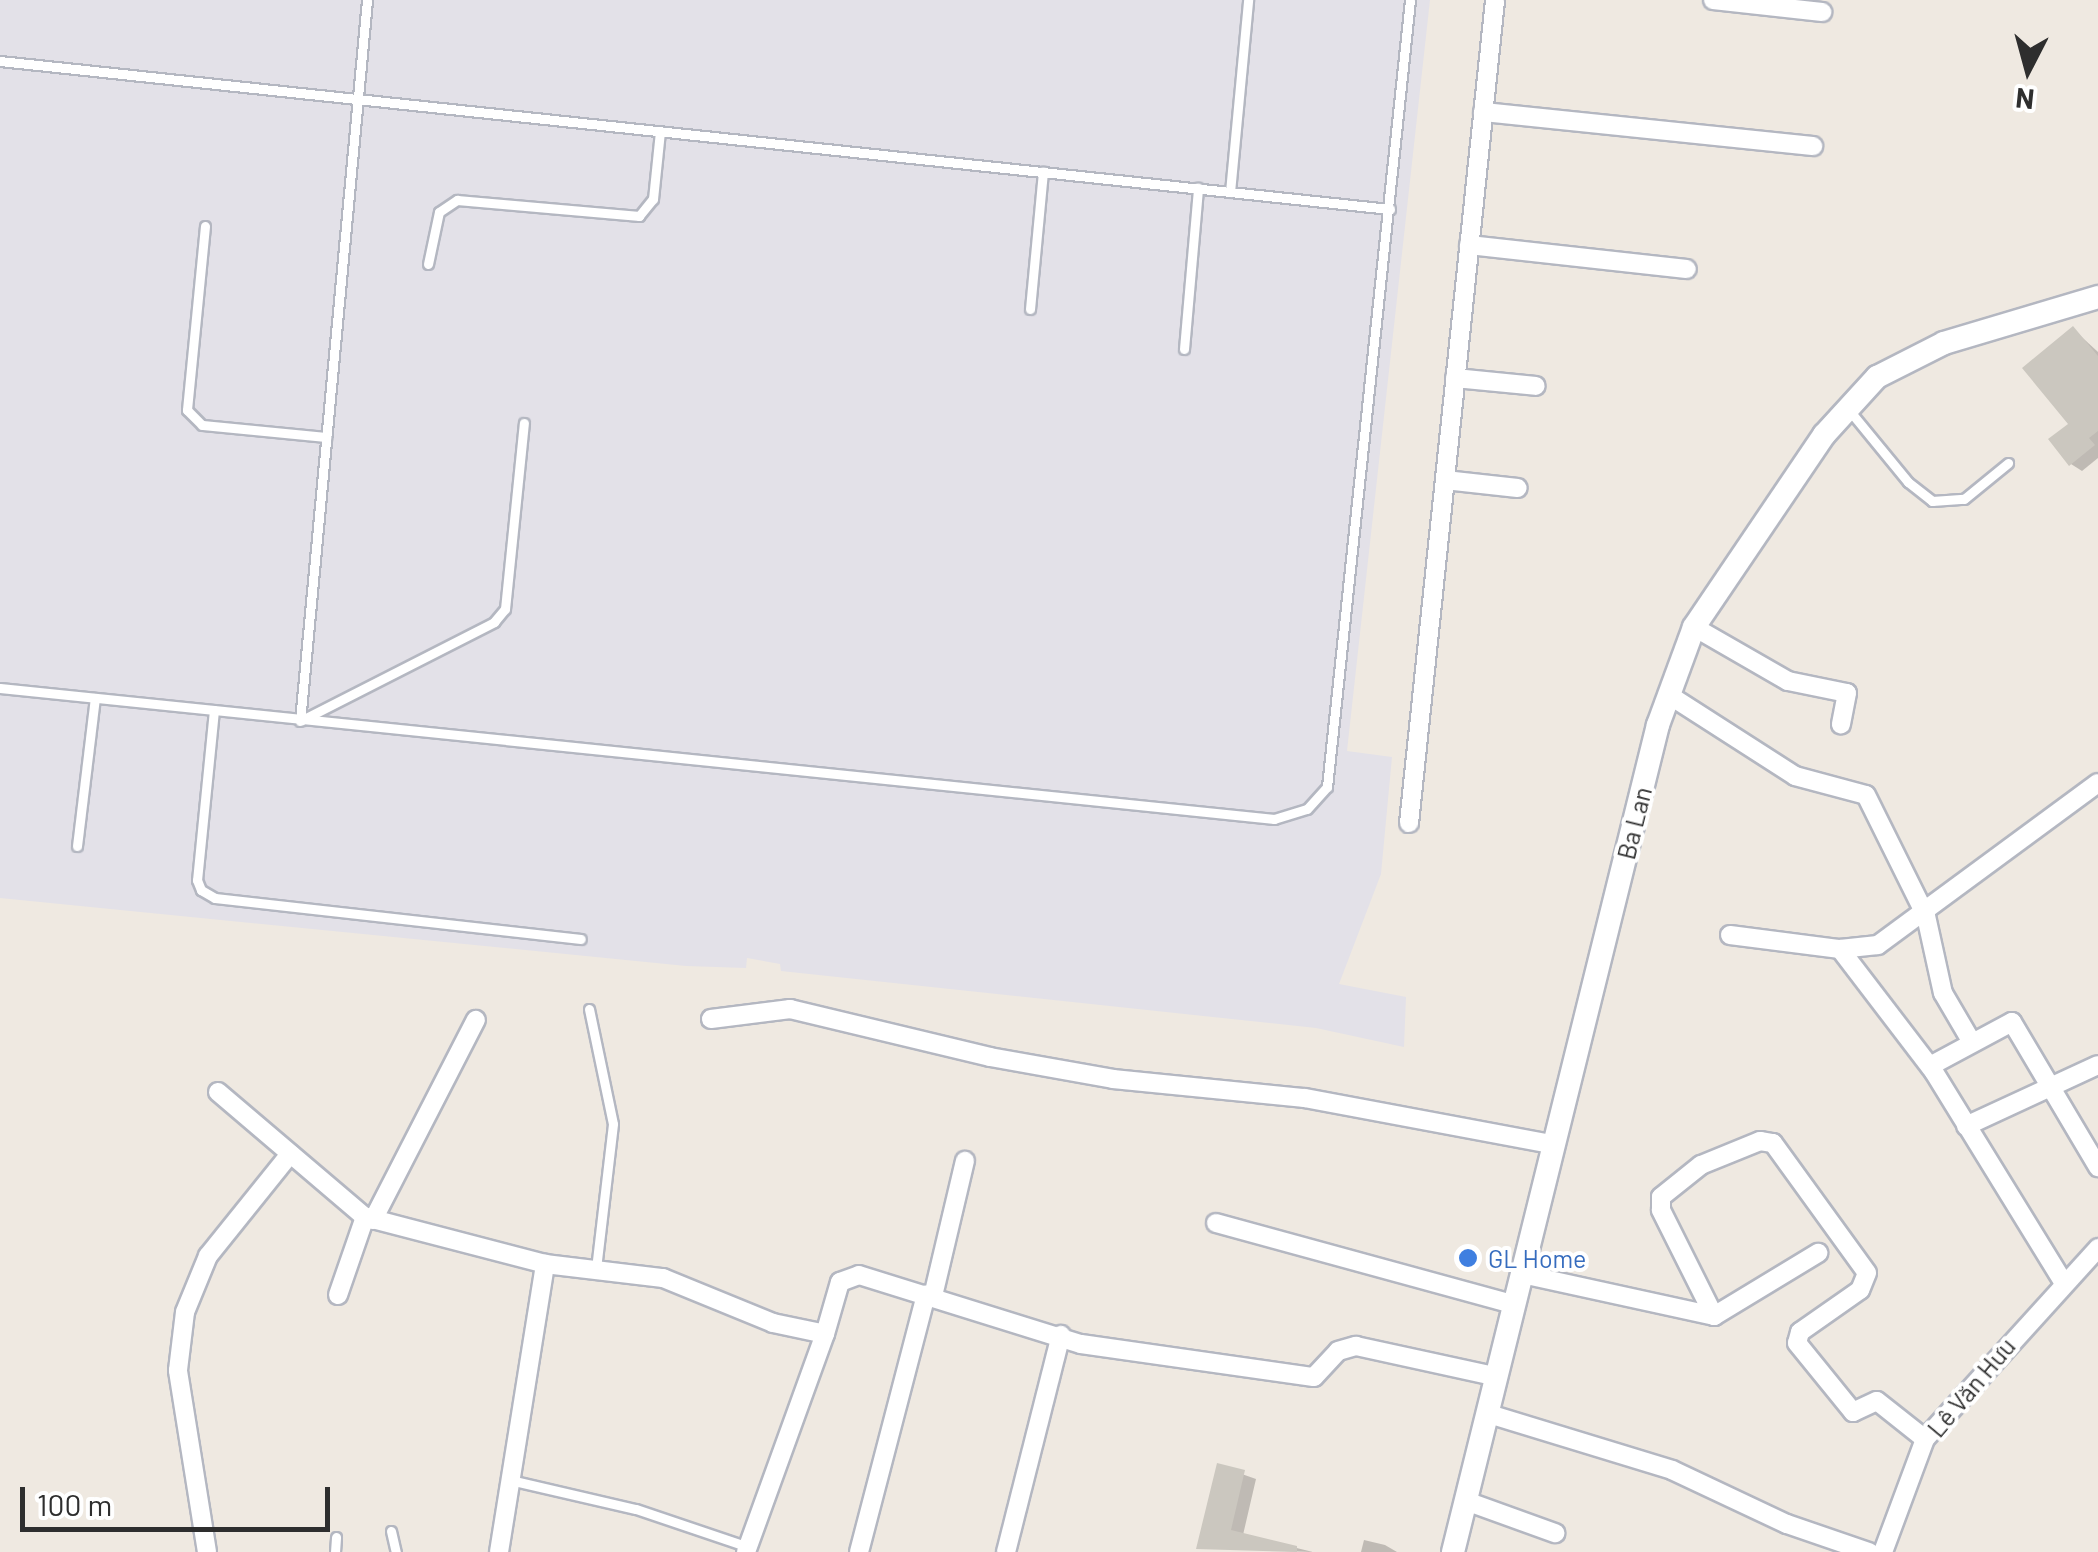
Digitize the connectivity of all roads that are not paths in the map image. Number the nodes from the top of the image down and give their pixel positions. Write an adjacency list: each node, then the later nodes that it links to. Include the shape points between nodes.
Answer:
1 (367, 0): 8 (lane)
2 (1248, 0): 14 (lane)
3 (1410, 0): 15 (lane)
4 (1495, 0): 9 (street)
5 (1713, 0): 6 (street)
6 (1822, 12)
7 (0, 61): 8 (lane)
8 (356, 99): 10 (lane); 27 (lane)
9 (1483, 112): 11 (street); 17 (street)
10 (660, 131): 12 (lane); 18 (lane, via 652,199 640,216 457,200 439,212)
11 (1813, 146)
12 (1043, 172): 13 (lane); 21 (lane)
13 (1198, 188): 14 (lane); 22 (lane)
14 (1230, 192): 15 (lane)
15 (1390, 209): 36 (lane, via 1327,787 1307,809 1274,819)
16 (206, 226): 27 (lane, via 187,410 202,425)
17 (1469, 245): 19 (street); 23 (street)
18 (428, 264)
19 (1688, 269)
20 (2098, 297): 25 (street, Ba Lan, via 1944,343 1877,377)
21 (1030, 309)
22 (1184, 349)
23 (1455, 378): 24 (street); 29 (street)
24 (1536, 386)
25 (1846, 407): 28 (lane, via 1908,482 1932,500 1964,499); 31 (street, Ba Lan)
26 (524, 423): 36 (lane, via 505,608 494,622)
27 (326, 437): 36 (lane)
28 (2008, 463)
29 (1444, 480): 30 (street); 39 (street)
30 (1518, 488)
31 (1694, 627): 33 (street, Ba Lan); 37 (street, via 1788,681 1847,693)
32 (0, 688): 34 (lane)
33 (1668, 696): 41 (street, via 1795,776 1866,795); 54 (street, Ba Lan)
34 (95, 698): 35 (lane); 40 (lane)
35 (214, 710): 36 (lane); 43 (lane, via 201,890 216,898)
36 (300, 721)
37 (1841, 724)
38 (2098, 783): 41 (street)
39 (1409, 823)
40 (77, 846)
41 (1926, 916): 44 (street, via 1878,945); 48 (street, via 1944,993)
42 (1730, 935): 44 (street)
43 (581, 939)
44 (1840, 949): 50 (street)
45 (589, 1009): 63 (lane, via 613,1124)
46 (711, 1019): 54 (street, via 790,1009 1113,1079 1305,1098)
47 (476, 1020): 58 (street)
48 (1970, 1039): 50 (street); 51 (street, via 2012,1022)
49 (2098, 1065): 51 (street)
50 (1930, 1066): 53 (street)
51 (2050, 1087): 53 (street); 57 (street)
52 (218, 1092): 55 (street)
53 (1966, 1126): 65 (street)
54 (1555, 1145): 64 (street, Ba Lan)
55 (290, 1154): 58 (street); 81 (street, via 208,1256 186,1312 178,1370)
56 (965, 1162): 67 (street)
57 (2098, 1167)
58 (369, 1219): 62 (street); 66 (street)
59 (1216, 1222): 68 (street)
60 (2098, 1248): 65 (street, Lê Văn Hưu)
61 (1818, 1253): 69 (street)
62 (545, 1264): 63 (street); 75 (street)
63 (596, 1268): 70 (street, via 663,1278 773,1323)
64 (1522, 1274): 68 (street, Ba Lan); 69 (street)
65 (2062, 1280): 74 (street, Lê Văn Hưu)
66 (338, 1295)
67 (929, 1295): 70 (street, via 850,1276 840,1282); 71 (street); 85 (street)
68 (1515, 1304): 72 (street, Ba Lan)
69 (1714, 1316): 74 (street, via 1661,1210 1662,1197 1701,1164 1760,1141 1772,1143 1867,1273 1860,1290 1800,1332 1797,1343 1853,1412 1877,1400)
70 (826, 1334): 80 (street)
71 (1061, 1336): 72 (street, via 1314,1376 1338,1351 1356,1346); 86 (street)
72 (1498, 1376): 73 (street, Ba Lan)
73 (1489, 1414): 76 (street, Ba Lan); 88 (street, via 1672,1470 1786,1524)
74 (1925, 1439): 89 (street, Lê Văn Hưu)
75 (510, 1480): 80 (lane, via 636,1509); 84 (street)
76 (1466, 1501): 78 (street); 87 (street, Ba Lan)
77 (390, 1531): 83 (lane)
78 (1554, 1534)
79 (336, 1536): 82 (lane)
80 (747, 1549)
81 (207, 1552)
82 (335, 1552)
83 (396, 1552)
84 (499, 1552)
85 (859, 1552)
86 (1006, 1552)
87 (1453, 1552)
88 (1869, 1552)
89 (1884, 1552)

